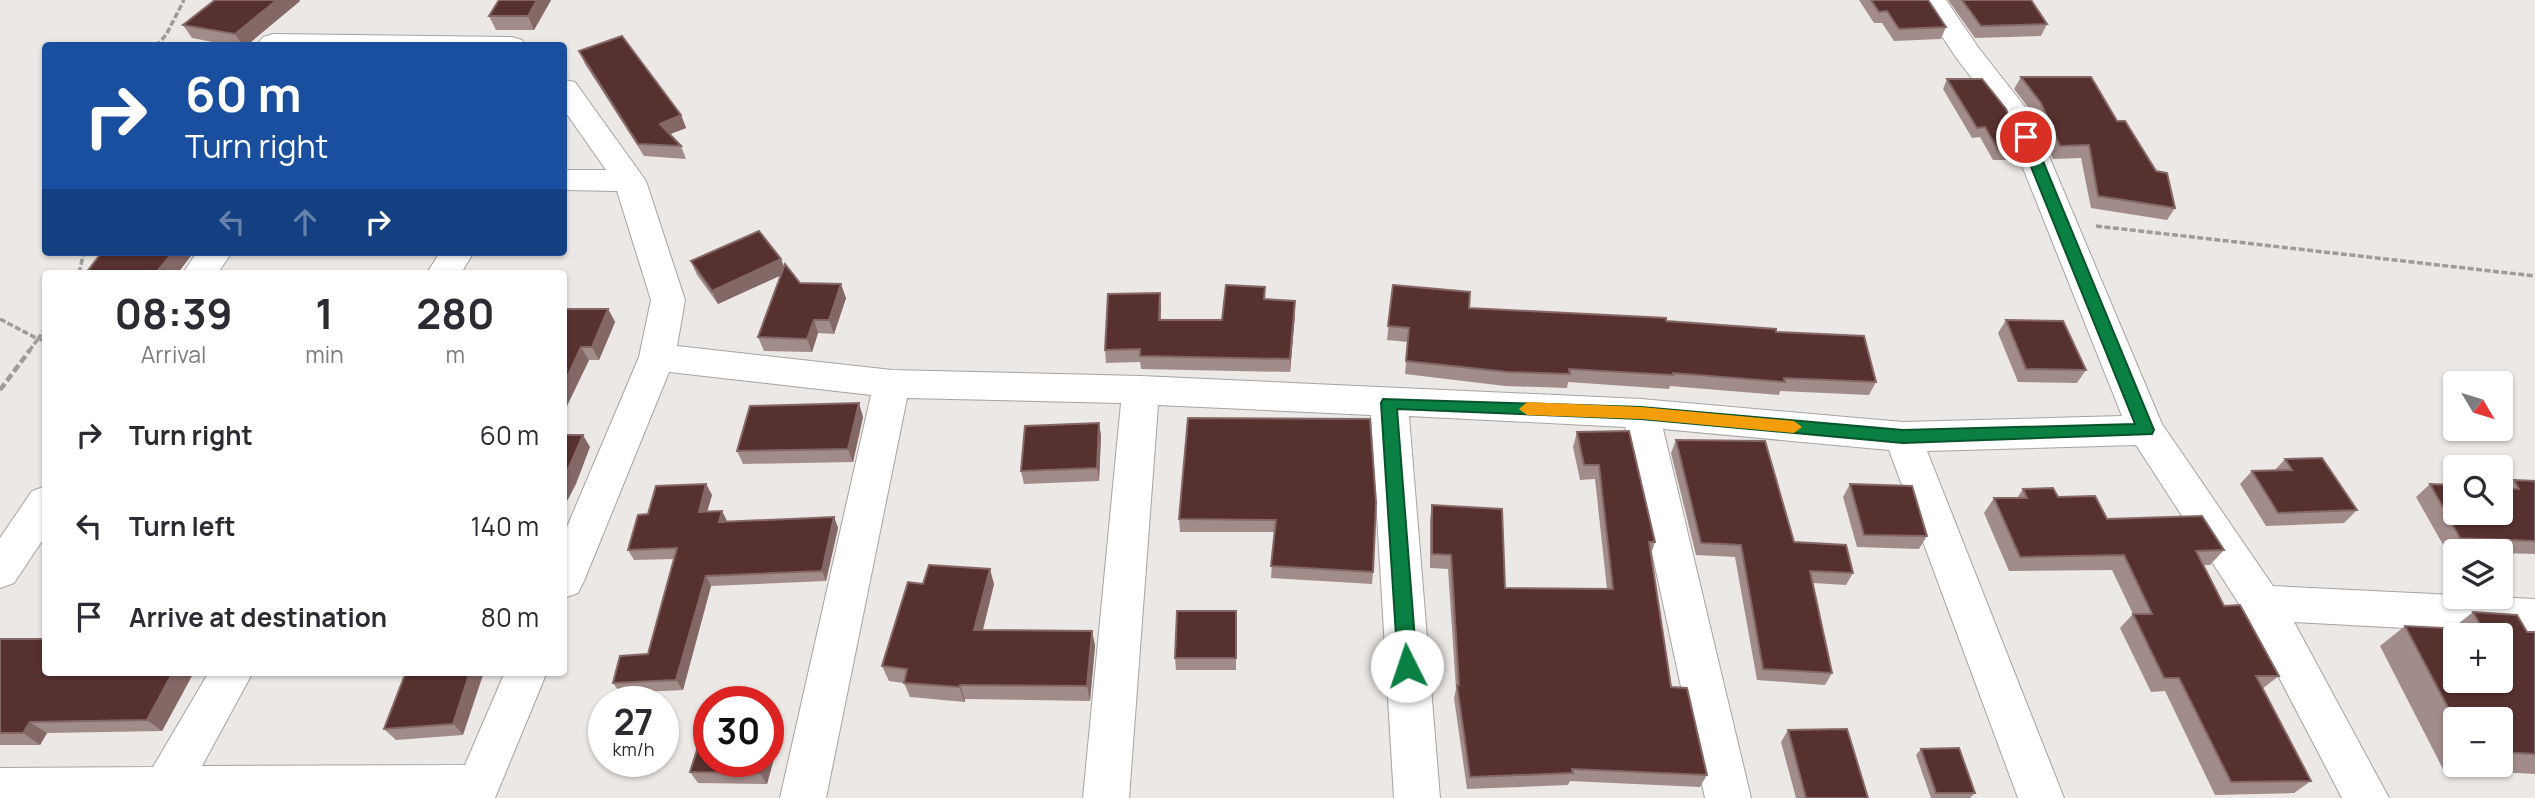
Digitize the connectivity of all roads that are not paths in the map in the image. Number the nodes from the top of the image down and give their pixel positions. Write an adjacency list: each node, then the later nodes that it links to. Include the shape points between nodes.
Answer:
1 (1932, 0): 10 (street, via 2017,116)
2 (567, 93): 4 (street)
3 (567, 180): 4 (street)
4 (629, 181): 5 (street, via 668,300)
5 (657, 357): 6 (street); 14 (street)
6 (892, 384): 7 (street); 22 (street)
7 (1141, 390): 8 (street); 23 (street)
8 (1389, 403): 9 (street); 24 (street)
9 (1641, 413): 11 (street); 25 (street)
10 (2146, 430): 11 (street); 15 (street)
11 (1903, 437): 26 (street)
12 (42, 508): 13 (street)
13 (0, 572)
14 (567, 574)
15 (2262, 603): 16 (street); 27 (street)
16 (2535, 617)
17 (230, 676): 19 (street)
18 (524, 676): 21 (street)
19 (165, 788): 20 (street); 21 (street)
20 (0, 789)
21 (476, 792)
22 (803, 798)
23 (1106, 798)
24 (1417, 798)
25 (1728, 798)
26 (2040, 798)
27 (2366, 798)

